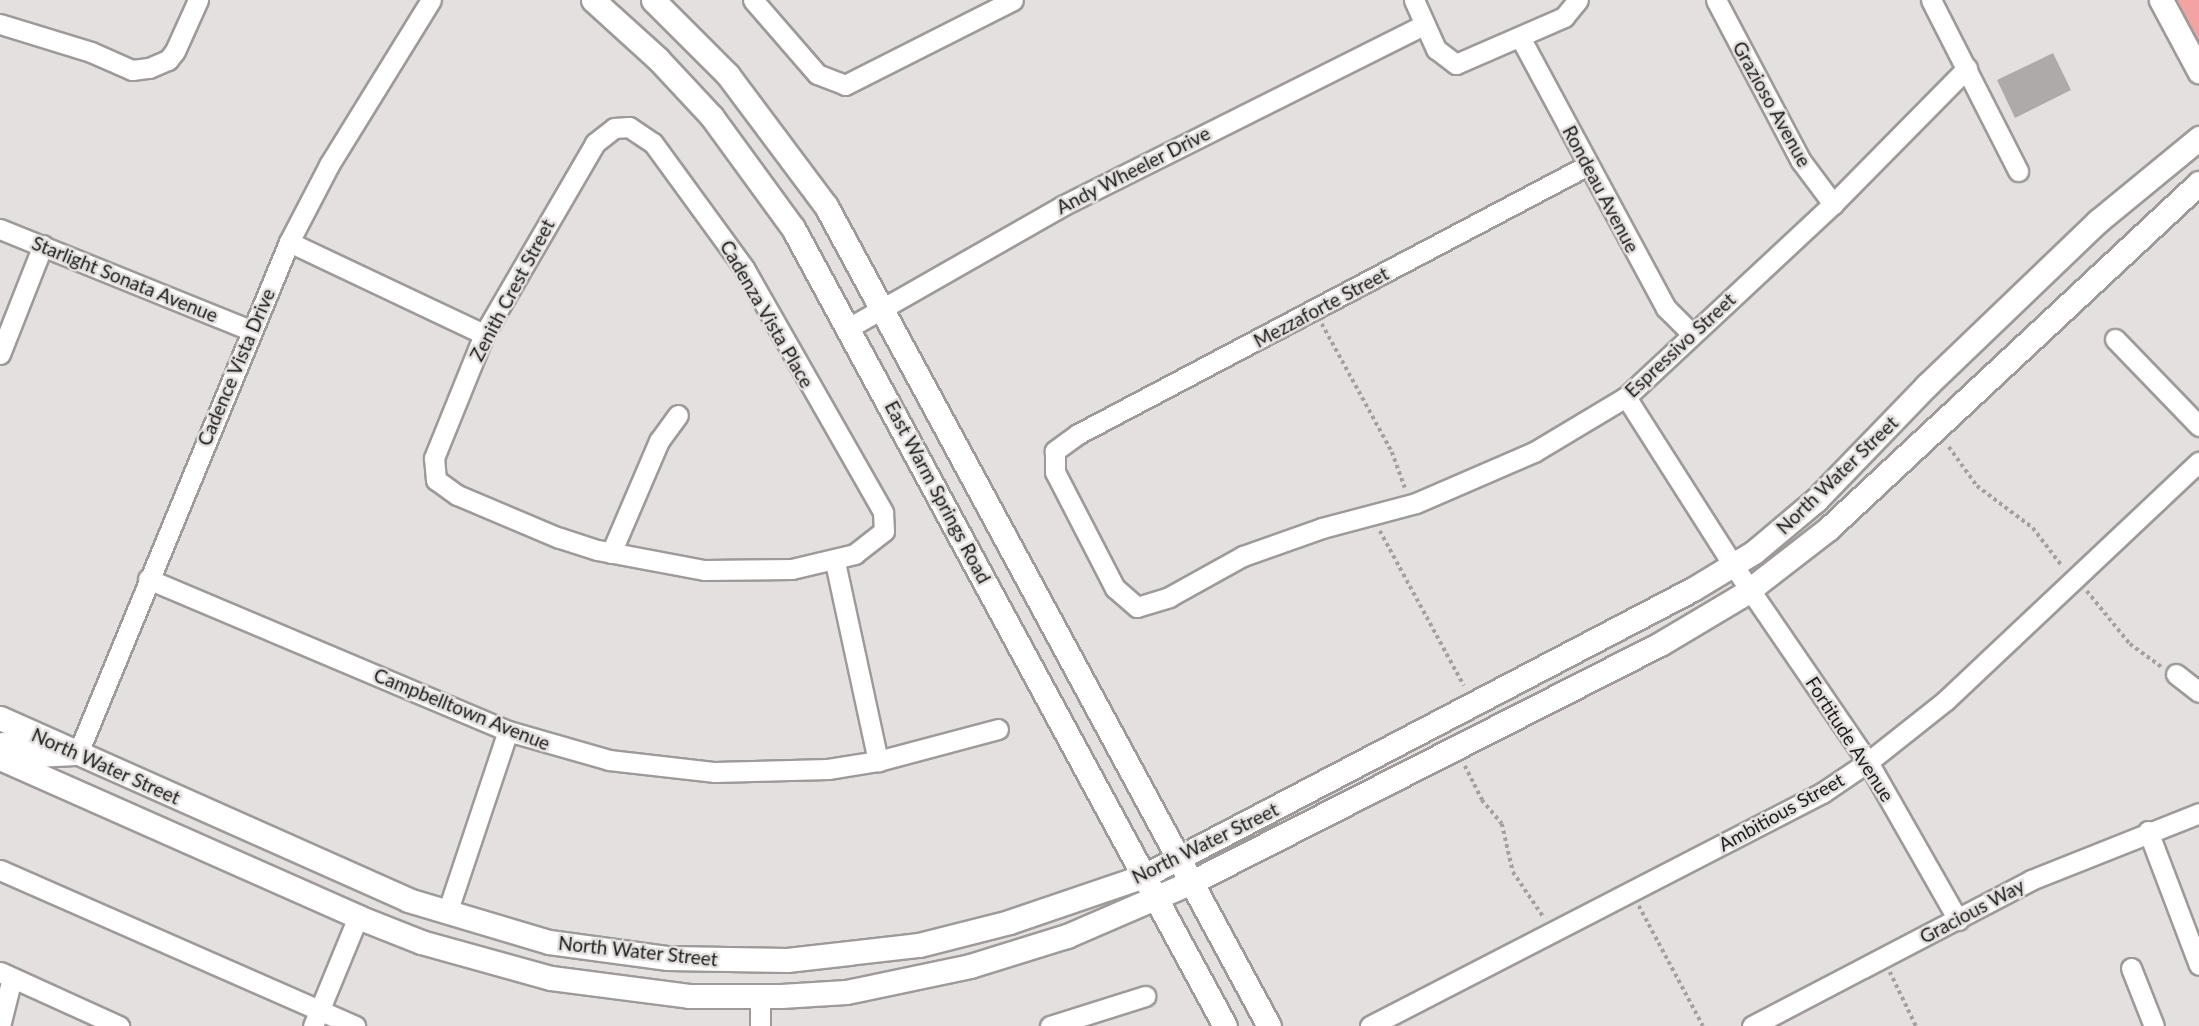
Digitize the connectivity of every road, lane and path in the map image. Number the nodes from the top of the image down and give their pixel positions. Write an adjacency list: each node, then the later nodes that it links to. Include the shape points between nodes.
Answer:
1 (198, 0): 12 (street, via 175,51 168,60 149,68 132,70)
2 (431, 0): 24 (street, Cadence Vista Drive, via 329,164)
3 (593, 0): 28 (main road, East Warm Springs Road, via 658,60 727,136 793,228)
4 (653, 0): 26 (main road, East Warm Springs Road, via 728,75 791,154)
5 (753, 0): 6 (street, via 817,74 845,85)
6 (1013, 0)
7 (1414, 0): 13 (street)
8 (1578, 0): 14 (street, via 1564,17)
9 (1716, 0): 22 (street, Grazioso Avenue, via 1801,161)
10 (1931, 0): 15 (street)
11 (2161, 0): 16 (main road)
12 (0, 24)
13 (1422, 26): 14 (street, via 1436,49 1456,64); 26 (street, Andy Wheeler Drive, via 1062,206)
14 (1520, 37): 19 (street, Rondeau Avenue)
15 (1967, 68): 20 (street); 22 (street, Espressivo Street)
16 (2199, 71)
17 (622, 126): 30 (street, Zenith Crest Street, via 595,143); 42 (street, Cadenza Vista Place, via 641,132 653,143 744,268 887,525 873,543)
18 (2199, 138): 43 (main road, North Water Street, via 2047,269 1816,500)
19 (1588, 165): 27 (street, Mezzaforte Street); 31 (street, Rondeau Avenue, via 1666,308)
20 (2018, 171)
21 (2199, 183): 46 (main road, North Water Street, via 1829,528)
22 (1833, 204): 31 (street, Espressivo Street)
23 (0, 229): 25 (street, Starlight Sonata Avenue)
24 (289, 242): 29 (street, Cadence Vista Drive); 30 (street)
25 (43, 244): 29 (street, Starlight Sonata Avenue); 33 (street)
26 (883, 306): 28 (street, Andy Wheeler Drive); 62 (main road, East Warm Springs Road)
27 (1315, 310): 39 (path); 47 (street, Mezzaforte Street, via 1078,434 1055,451 1055,472 1109,577)
28 (850, 327): 64 (main road, East Warm Springs Road)
29 (250, 330): 44 (street, Cadence Vista Drive)
30 (484, 334): 41 (street, Zenith Crest Street, via 434,458 433,473 457,495 559,538)
31 (1692, 334): 34 (street, Espressivo Street)
32 (2115, 339): 36 (street)
33 (0, 354)
34 (1626, 397): 39 (street, Espressivo Street, via 1534,452); 43 (street, Fortitude Avenue)
35 (678, 415): 41 (street, via 659,440)
36 (2199, 426)
37 (1949, 447): 45 (path, via 1977,486 2033,528)
38 (2199, 462): 45 (street, Ambitious Street)
39 (1416, 503): 40 (street, Espressivo Street)
40 (1373, 515): 47 (street, Espressivo Street, via 1243,556 1169,597); 50 (path)
41 (611, 553): 42 (street, via 720,572)
42 (835, 562): 58 (street)
43 (1733, 565): 46 (street, Fortitude Avenue); 50 (main road, North Water Street)
44 (148, 579): 53 (street, Campbelltown Avenue); 56 (street, Cadence Vista Drive)
45 (2075, 579): 48 (path, via 2130,644); 59 (street, Ambitious Street, via 1945,701)
46 (1750, 590): 55 (main road, North Water Street, via 1660,644); 59 (street, Fortitude Avenue)
47 (1137, 607)
48 (2176, 674): 49 (street)
49 (2199, 692)
50 (1474, 703): 62 (main road, North Water Street)
51 (0, 718): 56 (main road, North Water Street)
52 (998, 729): 58 (street, Campbelltown Avenue)
53 (508, 732): 58 (street, Campbelltown Avenue, via 609,760 715,772 800,771); 68 (street)
54 (0, 743): 56 (main road, via 35,755)
55 (1456, 749): 65 (main road, North Water Street); 71 (path, via 1482,800 1502,824 1513,872)
56 (78, 753): 68 (main road, North Water Street)
57 (0, 758): 69 (main road, North Water Street)
58 (878, 761)
59 (1868, 762): 66 (street, Ambitious Street, via 1822,793); 70 (street, Fortitude Avenue)
60 (2199, 813): 61 (street, Gracious Way)
61 (2148, 831): 70 (street, Gracious Way, via 2031,880); 73 (street)
62 (1180, 857): 64 (main road, North Water Street); 65 (main road, East Warm Springs Road)
63 (0, 870): 78 (street)
64 (1144, 876): 67 (main road, East Warm Springs Road); 68 (main road, North Water Street, via 1009,922 919,945 787,960 616,953 539,940)
65 (1192, 881): 67 (main road, North Water Street); 86 (main road, East Warm Springs Road)
66 (1631, 892): 71 (street, Ambitious Street); 88 (path)
67 (1155, 898): 77 (main road, North Water Street, via 1067,936 970,967 846,992); 85 (main road, East Warm Springs Road)
68 (447, 913)
69 (358, 917): 77 (main road, North Water Street, via 421,942 551,978 648,992); 78 (street)
70 (1958, 920): 72 (street, Gracious Way)
71 (1551, 933): 87 (street, Ambitious Street)
72 (1882, 958): 89 (street, Gracious Way); 90 (path)
73 (2199, 965)
74 (2131, 968): 91 (street)
75 (6, 975): 80 (street); 81 (street)
76 (1145, 996): 79 (street)
77 (760, 997): 83 (street)
78 (315, 1019): 82 (street)
79 (1081, 1021): 84 (street)
80 (0, 1026)
81 (119, 1026)
82 (355, 1026)
83 (760, 1026)
84 (1050, 1026)
85 (1225, 1026)
86 (1269, 1026)
87 (1370, 1026)
88 (1703, 1026)
89 (1752, 1026)
90 (1916, 1026)
91 (2154, 1026)

